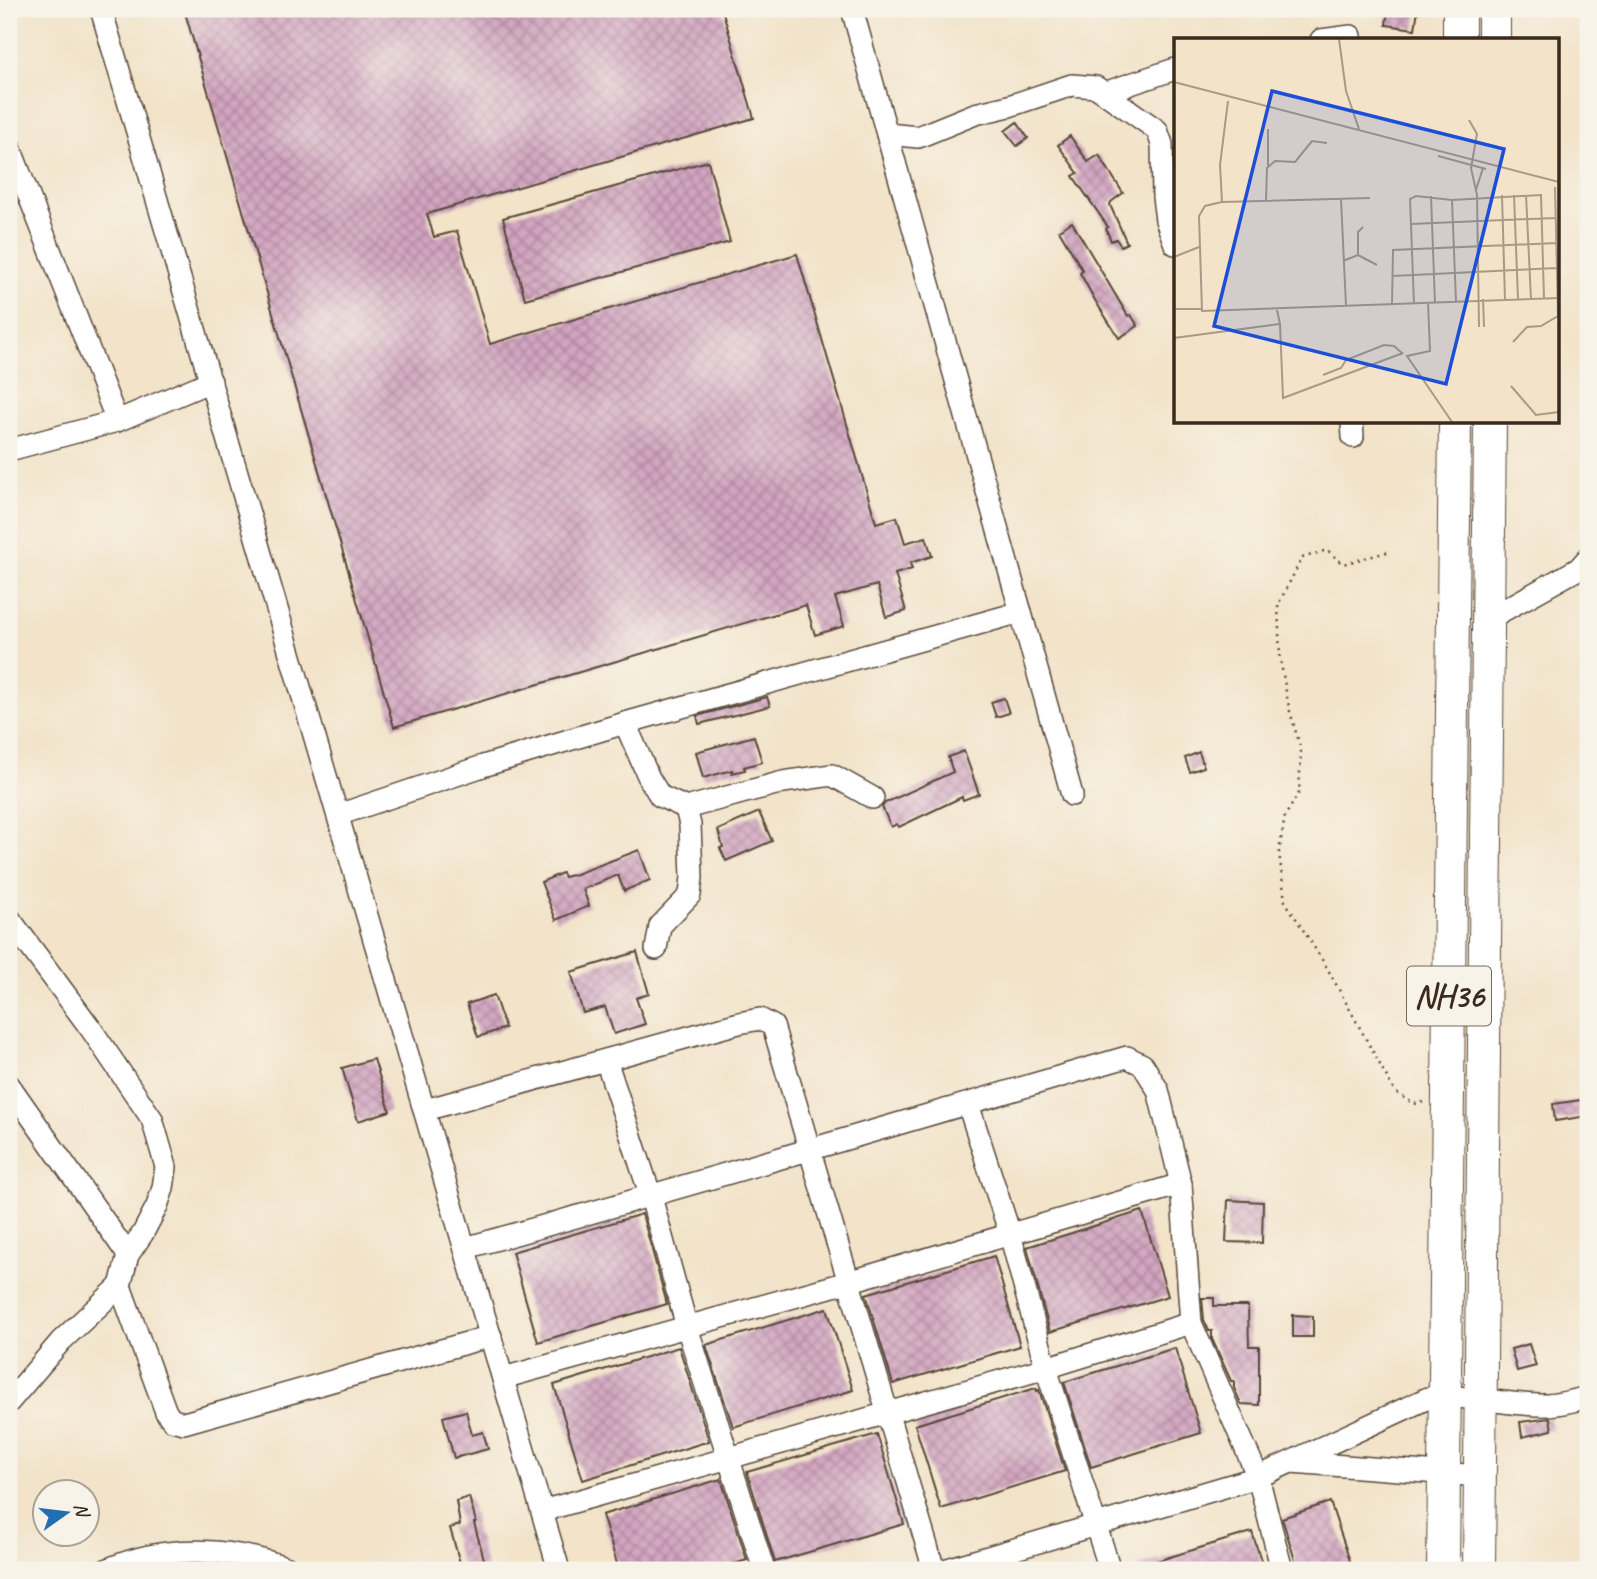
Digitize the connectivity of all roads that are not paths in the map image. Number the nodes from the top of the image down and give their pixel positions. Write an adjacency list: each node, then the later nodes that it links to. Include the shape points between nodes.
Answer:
1 (101, 9): 14 (street)
2 (852, 9): 11 (street)
3 (1459, 9): 7 (highway)
4 (1494, 9): 8 (highway)
5 (1351, 36): 6 (street)
6 (1336, 38)
7 (1459, 38)
8 (1494, 38)
9 (1174, 69): 10 (street)
10 (1104, 93): 11 (street, via 1096,87 1072,85 975,114 918,137); 13 (street, via 1157,130 1162,144 1166,220)
11 (887, 134): 20 (street)
12 (9, 145): 15 (street)
13 (1174, 241)
14 (211, 381): 15 (street); 26 (street)
15 (117, 421): 18 (street)
16 (1455, 424): 46 (highway, NH36)
17 (1490, 424): 21 (highway, NH36)
18 (9, 450)
19 (1588, 558): 21 (street, via 1578,569)
20 (1021, 612): 22 (street); 23 (street)
21 (1488, 619): 48 (highway, NH36)
22 (625, 723): 25 (street, via 660,796); 26 (street)
23 (1072, 795)
24 (873, 798): 25 (street, via 832,775 783,782)
25 (686, 808): 28 (street, via 690,895 660,926)
26 (338, 815): 32 (street)
27 (9, 918): 38 (street, via 152,1119 166,1167 163,1188)
28 (656, 949)
29 (606, 1060): 32 (street); 33 (street, via 760,1019 773,1026); 35 (street)
30 (9, 1085): 38 (street)
31 (968, 1104): 33 (street); 34 (street, via 1127,1057 1143,1065 1158,1090); 36 (street)
32 (425, 1110): 37 (street)
33 (809, 1148): 35 (street); 39 (street)
34 (1181, 1184): 36 (street); 41 (street)
35 (651, 1197): 37 (street); 42 (street)
36 (1010, 1234): 39 (street); 44 (street)
37 (465, 1248): 43 (street)
38 (128, 1255): 40 (street)
39 (848, 1282): 42 (street); 50 (street)
40 (120, 1286): 43 (street, via 166,1412 172,1420 184,1423); 49 (street, via 61,1341)
41 (1191, 1323): 44 (street); 55 (street)
42 (687, 1327): 45 (street); 51 (street)
43 (491, 1336): 45 (street)
44 (1046, 1368): 50 (street); 57 (street)
45 (503, 1378): 56 (street)
46 (1445, 1396): 48 (street); 52 (street, via 1428,1398); 53 (highway, NH36)
47 (1588, 1396): 48 (street, via 1542,1405)
48 (1481, 1398): 54 (highway, NH36)
49 (9, 1402)
50 (887, 1413): 51 (street); 62 (street)
51 (728, 1457): 56 (street); 61 (street)
52 (1289, 1462): 53 (street); 55 (street)
53 (1444, 1472): 54 (street); 66 (highway, NH36)
54 (1480, 1476): 67 (highway, NH36)
55 (1258, 1477): 57 (street); 65 (street)
56 (542, 1511): 60 (street)
57 (1096, 1525): 63 (street); 64 (street)
58 (106, 1570): 59 (street, via 148,1556 203,1551 250,1556)
59 (293, 1570)
60 (559, 1570)
61 (764, 1570)
62 (934, 1570)
63 (944, 1570)
64 (1110, 1570)
65 (1283, 1570)
66 (1443, 1570)
67 (1479, 1570)

